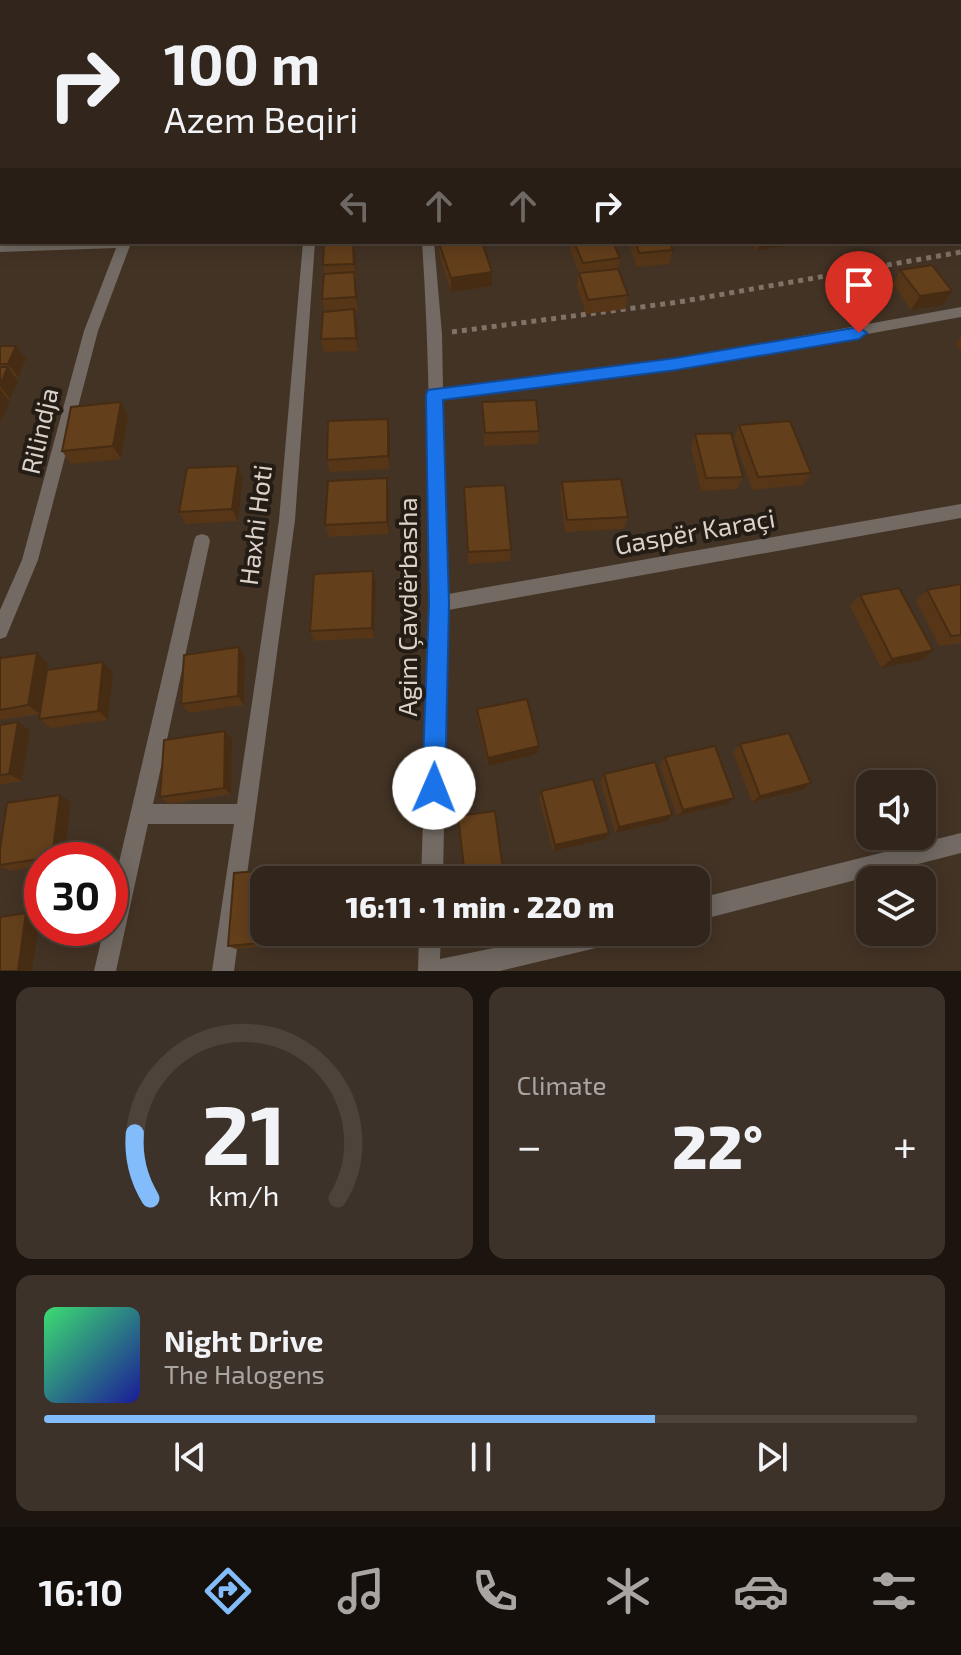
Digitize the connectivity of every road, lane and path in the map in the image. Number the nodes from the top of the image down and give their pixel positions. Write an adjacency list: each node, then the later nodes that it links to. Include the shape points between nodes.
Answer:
1 (83, 244): 5 (street)
2 (124, 244): 13 (street, Rilindja, via 91,331 30,560)
3 (309, 244): 15 (street, Haxhi Hoti, via 287,520)
4 (428, 244): 8 (street, Agim Çavdërbasha)
5 (0, 248)
6 (961, 252): 8 (path, via 679,302)
7 (961, 312): 9 (street, via 676,364)
8 (435, 334): 9 (street, Agim Çavdërbasha)
9 (434, 395): 12 (street, Agim Çavdërbasha)
10 (961, 511): 12 (street, Gaspër Karaçi)
11 (202, 541): 14 (street, Haxhi Hoti)
12 (439, 604): 17 (street, Agim Çavdërbasha)
13 (0, 631)
14 (140, 814): 15 (street); 21 (street, Haxhi Hoti)
15 (245, 814): 22 (street, Haxhi Hoti)
16 (961, 843): 18 (street)
17 (432, 866)
18 (710, 906)
19 (430, 946): 23 (street)
20 (559, 946): 24 (street)
21 (105, 971)
22 (223, 971)
23 (429, 971)
24 (438, 971)

